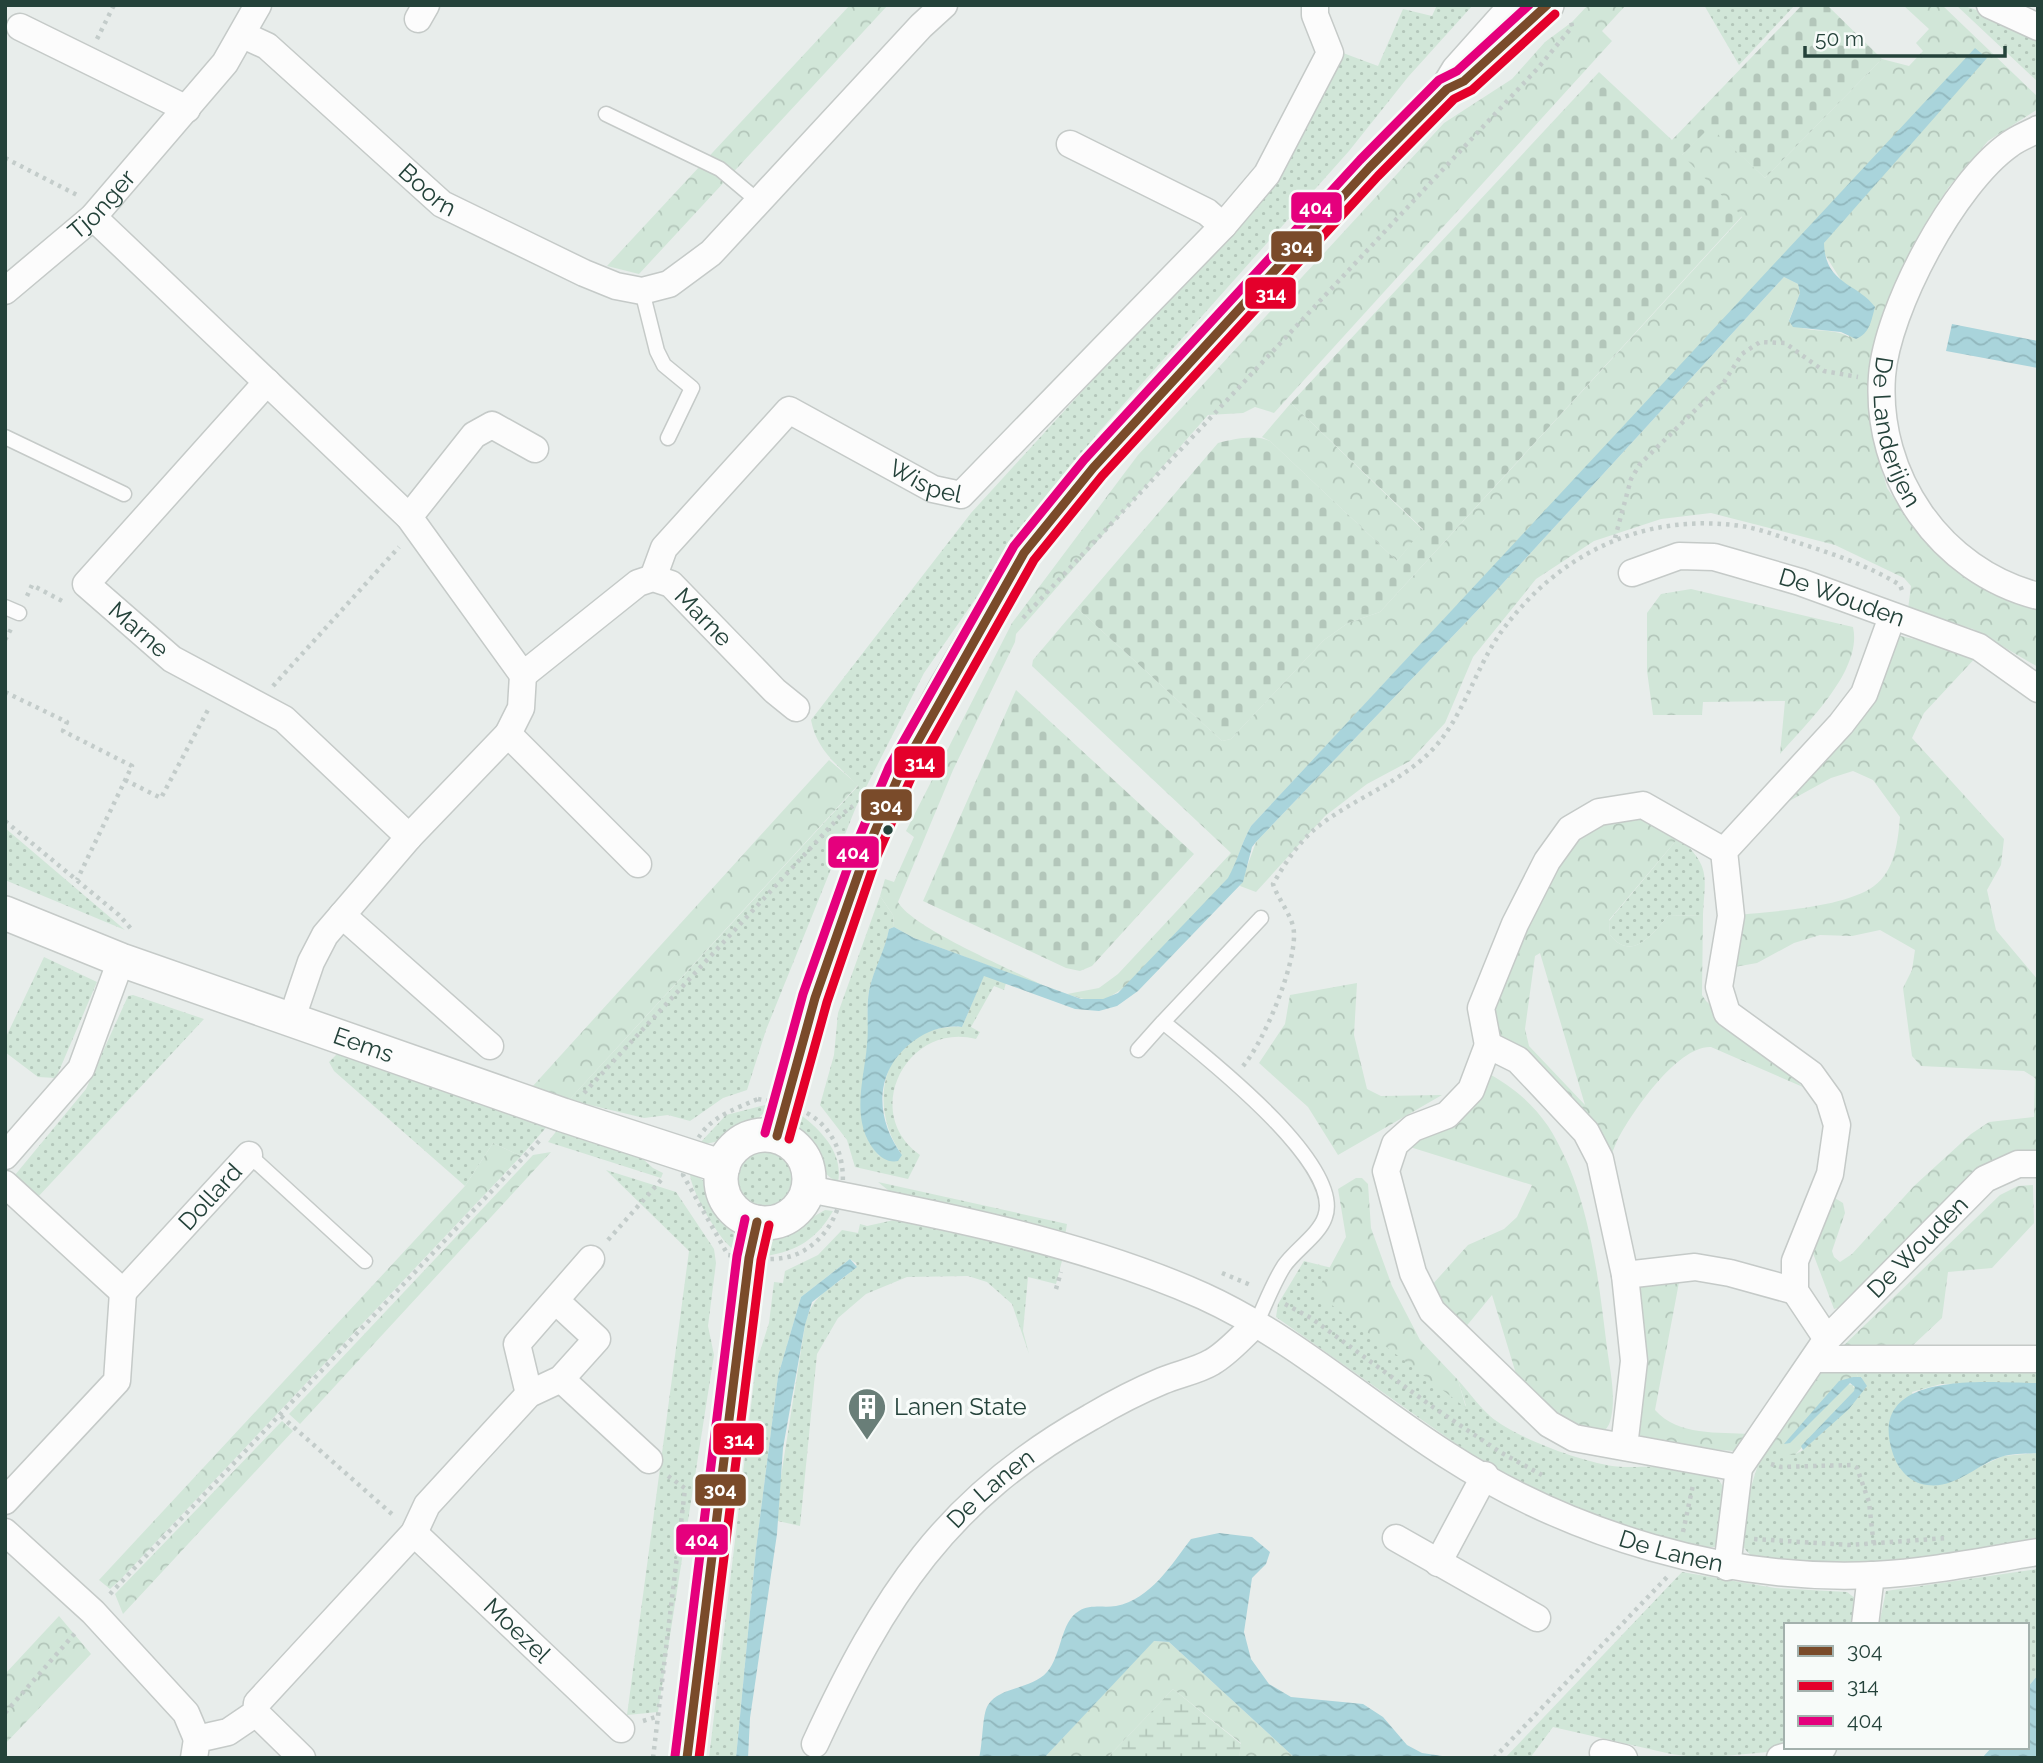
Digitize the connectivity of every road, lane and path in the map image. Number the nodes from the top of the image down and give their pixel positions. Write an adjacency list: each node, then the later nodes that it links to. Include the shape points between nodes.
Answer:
1 (114, 5): 11 (path)
2 (258, 5): 10 (street, Tjonger)
3 (1315, 5): 20 (street, Wispel, via 1330,52 1267,174)
4 (1517, 5): 12 (street)
5 (1990, 5): 9 (street)
6 (942, 6): 18 (street, Boorn)
7 (1559, 11): 12 (street); 36 (path, via 1572,27 1538,68)
8 (20, 27): 11 (street)
9 (2038, 27)
10 (243, 35): 13 (street, Tjonger); 21 (street, Boorn, via 267,46 442,204 584,273)
11 (87, 61): 13 (street)
12 (1447, 89): 63 (street, via 1093,468 1024,553 926,725 866,852 815,998)
13 (187, 110): 19 (street, Tjonger)
14 (607, 114): 18 (lane, via 720,169)
15 (2038, 129): 23 (street, De Landerijen, via 2009,144 1987,164 1941,222 1894,320)
16 (1070, 144): 20 (street, via 1207,212)
17 (5, 158): 19 (path, via 76,193)
18 (758, 201): 21 (street, Boorn, via 694,267 669,284)
19 (93, 217): 22 (street, Tjonger); 24 (street)
20 (1223, 226): 31 (street, Wispel, via 961,495 933,488 789,410 664,548)
21 (642, 290): 26 (lane, via 664,365 692,388)
22 (5, 291)
23 (1882, 376): 32 (street, De Landerijen, via 1887,438 1901,483 1926,523 1960,558 1996,580); 61 (path, via 1835,375 1785,343 1760,342 1742,354 1724,382 1640,464 1631,479 1615,538 1580,558 1530,598 1486,656 1447,734 1421,762 1314,830 1286,862 1273,884 1294,932 1293,949 1267,1026 1252,1055)
24 (267, 382): 29 (street); 39 (street, Marne, via 86,584 172,659)
25 (5, 437): 28 (lane)
26 (668, 438)
27 (535, 449): 29 (street, via 492,425 474,435)
28 (124, 494)
29 (413, 522): 38 (street); 42 (path)
30 (1632, 573): 35 (street, De Wouden, via 1679,556 1714,557 1800,582)
31 (653, 578): 38 (street, Marne, via 638,583); 43 (street, Marne, via 671,584 693,603)
32 (2038, 596)
33 (79, 609): 34 (path, via 32,584)
34 (12, 610): 37 (path)
35 (1892, 617): 40 (street, De Wouden, via 1979,647); 49 (street, via 1864,694)
36 (1019, 622)
37 (5, 640)
38 (523, 674): 44 (street, via 521,708)
39 (221, 686): 42 (street, Marne); 45 (path, via 161,797)
40 (2038, 690)
41 (5, 692): 45 (path, via 66,722 63,732 132,766)
42 (256, 705): 48 (street, Marne, via 284,719)
43 (796, 708)
44 (508, 734): 48 (street); 50 (street)
45 (125, 780): 51 (path)
46 (861, 799): 62 (path, via 772,886)
47 (5, 821): 51 (path)
48 (409, 837): 53 (street)
49 (1724, 850): 58 (street, via 1643,805 1600,812 1570,830 1541,872 1515,924 1481,1008); 75 (street, via 1731,916 1719,987 1727,1013 1811,1074 1829,1099 1837,1125 1830,1174 1795,1261)
50 (638, 864)
51 (77, 880): 55 (path, via 119,915)
52 (5, 913): 55 (street, Eems)
53 (342, 915): 56 (street, via 312,961); 59 (street)
54 (1261, 918): 57 (lane)
55 (129, 948): 56 (street, Eems); 65 (street, via 81,1069)
56 (292, 1018): 62 (street, Eems)
57 (1163, 1022): 60 (lane); 61 (lane)
58 (1488, 1045): 74 (street, via 1518,1060 1586,1132 1600,1159); 84 (street, via 1471,1090 1447,1115 1413,1128 1395,1144 1386,1171 1413,1273 1432,1311 1549,1424 1574,1438)
59 (490, 1046)
60 (1138, 1050)
61 (1231, 1080): 78 (lane, via 1300,1145 1327,1199 1325,1217 1284,1267)
62 (564, 1115): 67 (street, Eems); 83 (path)
63 (777, 1136): 67 (street, via 745,1140); 70 (street, via 800,1152 809,1177)
64 (249, 1155): 73 (lane, Dollard); 76 (street, Dollard)
65 (5, 1156)
66 (2038, 1164): 79 (street, De Wouden, via 2018,1164 1985,1179)
67 (723, 1167): 71 (street, via 728,1202)
68 (670, 1170): 72 (path)
69 (5, 1184): 76 (street)
70 (808, 1189): 71 (street, via 789,1216); 78 (street, De Lanen, via 1002,1232 1130,1267 1205,1297)
71 (757, 1222): 90 (street)
72 (591, 1259): 77 (street)
73 (365, 1261)
74 (1625, 1275): 75 (street, via 1695,1267); 84 (street, via 1634,1361)
75 (1795, 1291): 79 (street)
76 (123, 1292): 91 (street, via 117,1381)
77 (556, 1301): 81 (street, via 597,1339); 82 (street, via 517,1344)
78 (1256, 1324): 88 (street, De Lanen, via 1448,1456); 107 (street, De Lanen, via 1212,1362 1161,1381 1055,1438 970,1502 907,1575 874,1625)
79 (1820, 1349): 80 (street); 87 (street, De Wouden)
80 (2038, 1359)
81 (561, 1380): 82 (street); 85 (street)
82 (529, 1394): 93 (street, via 427,1505)
83 (281, 1416): 93 (path); 101 (path)
84 (1624, 1447): 86 (street)
85 (649, 1460): 89 (path)
86 (1698, 1460): 87 (street); 97 (path)
87 (1742, 1462): 95 (path, via 1857,1468 1865,1483); 99 (street, De Wouden)
88 (1485, 1475): 97 (street, De Lanen, via 1547,1507); 98 (street)
89 (685, 1489): 90 (path); 111 (path)
90 (720, 1494): 112 (street)
91 (5, 1501)
92 (5, 1532): 101 (street)
93 (414, 1533): 105 (street, via 257,1703); 106 (street, Moezel)
94 (1396, 1538): 98 (street)
95 (1874, 1545)
96 (2038, 1552): 100 (street, De Lanen)
97 (1676, 1555): 99 (street, De Lanen); 113 (path, via 1668,1575)
98 (1438, 1563): 102 (street)
99 (1727, 1567): 100 (street, De Lanen)
100 (1871, 1575): 103 (street)
101 (93, 1612): 104 (path); 108 (street, via 186,1713)
102 (1537, 1618)
103 (1865, 1623)
104 (5, 1713)
105 (256, 1713): 108 (street); 110 (street)
106 (621, 1729)
107 (815, 1744)
108 (196, 1748)
109 (1815, 1749): 114 (street)
110 (302, 1758)
111 (653, 1758)
112 (687, 1758)
113 (1494, 1758)
114 (1780, 1758)

